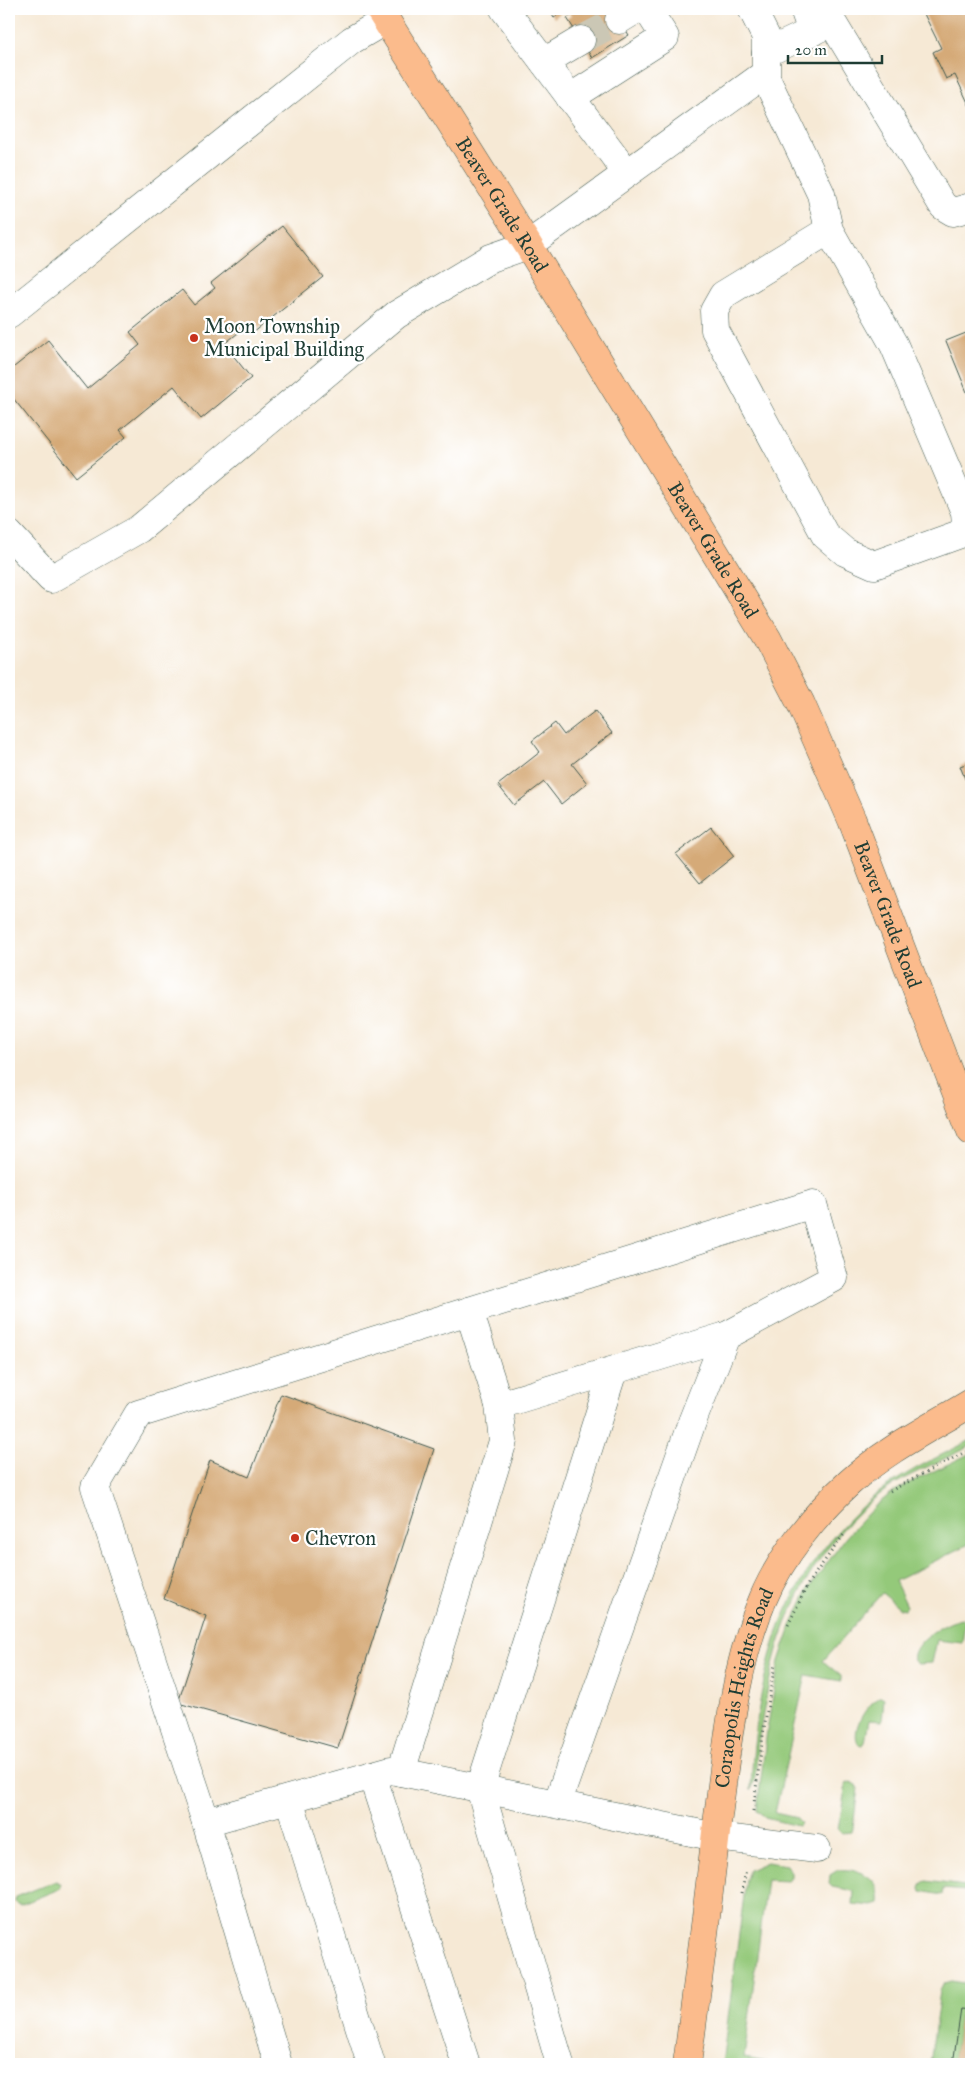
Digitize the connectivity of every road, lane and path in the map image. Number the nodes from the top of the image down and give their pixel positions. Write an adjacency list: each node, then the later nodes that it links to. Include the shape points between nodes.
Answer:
1 (504, 9): 7 (street)
2 (647, 9): 9 (street, via 665,37)
3 (752, 9): 8 (street, via 766,37)
4 (382, 14): 13 (main road, Beaver Grade Road); 14 (street)
5 (824, 18): 8 (street); 11 (street, via 944,206 953,212)
6 (581, 40): 7 (street)
7 (544, 62): 9 (street)
8 (765, 64): 10 (street); 12 (street, via 821,194)
9 (570, 98): 10 (street)
10 (627, 174): 13 (street)
11 (971, 207)
12 (829, 230): 12 (street, via 894,345 966,518 960,534 874,565 845,552 825,535 715,330 714,311 723,294)
13 (528, 245): 15 (street, via 491,258 396,315 140,529 51,579); 16 (main road, Beaver Grade Road, via 714,549 802,704 852,820)
14 (9, 314)
15 (9, 534)
16 (971, 1131)
17 (470, 1311): 18 (street, via 813,1204 834,1278); 21 (street); 32 (street, via 138,1414 95,1487)
18 (726, 1336): 19 (street); 31 (street, via 692,1422)
19 (613, 1371): 21 (street); 29 (street)
20 (971, 1404): 33 (main road, Coraopolis Heights Road, via 889,1453 850,1482 820,1512 778,1570 763,1597 738,1679)
21 (499, 1405): 27 (street, via 503,1441)
22 (971, 1449): 23 (path)
23 (888, 1492)
24 (849, 1528): 25 (path, via 809,1582)
25 (784, 1632)
26 (777, 1656): 34 (path)
27 (401, 1772): 28 (street, via 391,1770); 29 (street)
28 (372, 1776): 30 (street); 39 (street)
29 (480, 1788): 31 (street); 40 (street)
30 (289, 1799): 32 (street); 38 (street)
31 (557, 1804): 33 (street)
32 (206, 1822): 37 (street)
33 (716, 1837): 34 (street); 41 (main road, Coraopolis Heights Road)
34 (750, 1841): 35 (street); 36 (path)
35 (817, 1849)
36 (741, 1899)
37 (278, 2064)
38 (371, 2064)
39 (466, 2064)
40 (560, 2064)
41 (687, 2064)

